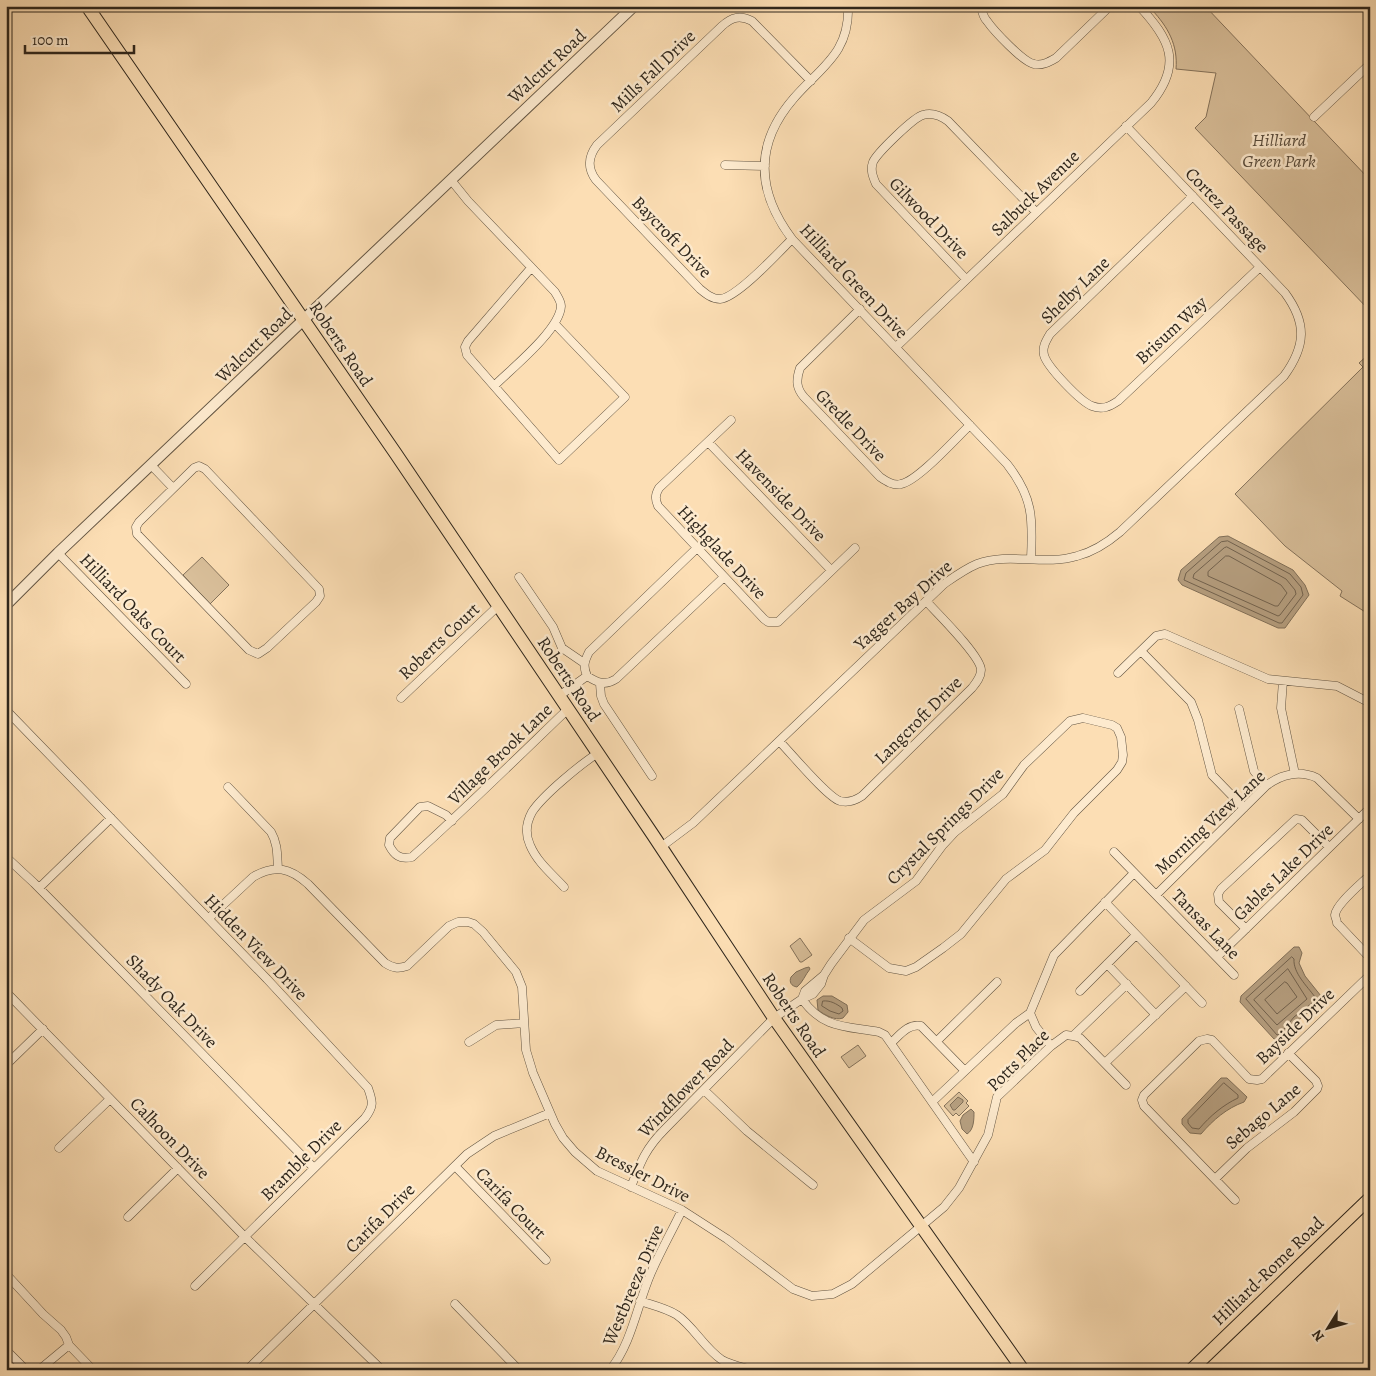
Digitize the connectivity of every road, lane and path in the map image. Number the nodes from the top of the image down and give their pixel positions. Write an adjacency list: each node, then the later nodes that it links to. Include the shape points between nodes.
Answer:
1 (88, 6): 23 (main road, Roberts Road)
2 (634, 6): 14 (street, Walcutt Road)
3 (848, 6): 8 (street, Hilliard Green Drive, via 846,34 837,52)
4 (981, 6): 5 (street, via 986,20 1020,57 1039,65 1056,58)
5 (1110, 6)
6 (1138, 6): 10 (street, Salbuck Avenue, via 1168,46 1170,63 1164,85 1151,103)
7 (1370, 64): 9 (street)
8 (811, 81): 11 (street, Mills Fall Drive, via 752,21 733,18 597,145); 13 (street, Hilliard Green Drive, via 783,111 774,126)
9 (1314, 116)
10 (1126, 126): 15 (street, Cortez Passage); 16 (street, Salbuck Avenue)
11 (589, 161): 17 (street, Baycroft Drive, via 596,180 700,289 713,298 726,298 737,292)
12 (725, 165): 13 (street)
13 (764, 166): 17 (street, Hilliard Green Drive, via 771,206)
14 (450, 180): 19 (street); 23 (street, Walcutt Road)
15 (1193, 196): 18 (street, Cortez Passage); 27 (street, Shelby Lane, via 1046,341 1043,348 1047,363 1082,400)
16 (1036, 212): 20 (street, Salbuck Avenue); 20 (street, Gilwood Drive, via 948,121 936,114 913,120 873,161 872,177)
17 (792, 239): 21 (street, Hilliard Green Drive)
18 (1260, 267): 22 (street, Cortez Passage, via 1285,293); 27 (street, Brisum Way, via 1118,401)
19 (531, 268): 24 (street, via 560,300); 26 (street, via 465,347 467,355)
20 (966, 279): 25 (street, Salbuck Avenue)
21 (860, 310): 25 (street, Hilliard Green Drive); 29 (street, Gredle Drive, via 800,368 797,384 804,398 880,477 898,485 915,478)
22 (1300, 319): 36 (street, Yagger Bay Drive, via 1300,350 1284,376 1120,532 1092,551 1076,557)
23 (304, 320): 31 (street, Walcutt Road); 42 (main road, Roberts Road)
24 (555, 324): 26 (street); 26 (street, via 625,397 559,460)
25 (896, 347): 29 (street, Hilliard Green Drive)
26 (494, 386)
27 (1098, 408)
28 (731, 420): 30 (street)
29 (970, 425): 36 (street, Hilliard Green Drive, via 1007,464 1026,494 1031,511)
30 (708, 442): 33 (street, Highglade Drive, via 659,488 655,500); 37 (street, Havenside Drive)
31 (151, 465): 32 (street); 35 (street, Walcutt Road)
32 (173, 488): 32 (street, via 194,468 201,467 319,588 320,596 316,602 258,654 249,650 136,534 138,522)
33 (697, 548): 39 (street, Highglade Drive); 44 (street, via 589,652)
34 (855, 548): 37 (street)
35 (58, 553): 41 (street, Walcutt Road); 48 (street, Hilliard Oaks Court)
36 (1031, 559): 40 (street, Yagger Bay Drive, via 977,564 960,573)
37 (831, 570): 39 (street, Highglade Drive, via 778,622 773,623 764,619)
38 (519, 577): 44 (street, via 553,627 562,648)
39 (724, 577): 49 (street, via 616,679)
40 (926, 601): 56 (street, Yagger Bay Drive); 56 (street, Langcroft Drive, via 973,653 981,670 979,677 972,688 862,796 846,802 828,793)
41 (6, 605)
42 (498, 606): 50 (main road, Roberts Road); 51 (street, Roberts Court)
43 (1141, 651): 45 (street); 47 (street, via 1156,636 1165,634 1268,679); 62 (street, via 1190,702 1212,775)
44 (584, 663): 46 (street)
45 (1118, 673)
46 (587, 676): 49 (street); 50 (street)
47 (1283, 680): 52 (street, via 1337,686); 58 (street, via 1281,708)
48 (186, 684)
49 (600, 684): 59 (street, via 604,704)
50 (559, 696): 53 (main road, Roberts Road)
51 (401, 698)
52 (1370, 703)
53 (568, 709): 57 (main road, Roberts Road); 66 (street, Village Brook Lane)
54 (1239, 709): 60 (street, via 1254,771)
55 (6, 710): 64 (street, Hidden View Drive)
56 (779, 741): 67 (street, Yagger Bay Drive, via 694,823)
57 (598, 753): 67 (main road, Roberts Road); 74 (street, via 540,803 528,821 526,833 534,854)
58 (1295, 774): 60 (street, Morning View Lane, via 1276,779); 65 (street, via 1317,778)
59 (652, 776)
60 (1266, 786): 62 (street, Morning View Lane)
61 (228, 787): 71 (street, via 271,832 277,849)
62 (1244, 808): 76 (street, Morning View Lane)
63 (1370, 808): 65 (street, Gables Lake Drive)
64 (111, 818): 75 (street); 78 (street, Hidden View Drive)
65 (1358, 819): 68 (street, Gables Lake Drive)
66 (452, 821): 66 (street, Village Brook Lane, via 446,814 428,806 420,807 390,838 389,845 397,856 412,857)
67 (661, 847): 96 (main road, Roberts Road)
68 (1329, 847): 79 (street, Gables Lake Drive); 79 (street, via 1302,820 1296,819 1221,889 1219,902)
69 (1114, 852): 72 (street, Tansas Lane)
70 (6, 857): 75 (street, Shady Oak Drive)
71 (278, 868): 78 (street, via 253,877); 97 (street, Bressler Drive, via 295,873 308,884 392,967 407,966 456,923 474,924 516,972 522,986)
72 (1134, 873): 76 (street, Tansas Lane); 77 (street)
73 (1370, 875): 83 (street, via 1344,900 1335,916)
74 (564, 887)
75 (39, 888): 118 (street, Shady Oak Drive)
76 (1156, 894): 82 (street, Tansas Lane)
77 (1104, 902): 80 (street); 94 (street, via 1054,955)
78 (209, 918): 111 (street, Hidden View Drive, via 359,1077 368,1088)
79 (1246, 929): 82 (street, Gables Lake Drive)
80 (1136, 935): 84 (street); 89 (street)
81 (849, 938): 81 (street, Crystal Springs Drive, via 883,964 906,971 961,934 1006,879 1042,853 1074,813 1117,770 1123,755 1117,728 1083,718 1070,721 1024,765 1003,794 955,832 916,881 864,920); 92 (street, Crystal Springs Drive, via 821,984 813,994)
82 (1217, 957): 85 (street, Tansas Lane)
83 (1370, 958)
84 (1107, 964): 88 (street); 90 (street)
85 (1234, 975)
86 (1370, 975): 104 (street, Bayside Drive)
87 (998, 982): 100 (street)
88 (1127, 984): 95 (street); 99 (street, Potts Place)
89 (1186, 986): 93 (street); 95 (street)
90 (1080, 991)
91 (6, 992): 98 (street, Calhoon Drive)
92 (802, 999): 96 (street, Crystal Springs Drive); 102 (street, via 823,1020 882,1033)
93 (1202, 1003)
94 (1030, 1013): 103 (street); 107 (street)
95 (1156, 1015): 105 (street)
96 (774, 1018): 109 (street, Windflower Road); 126 (main road, Roberts Road)
97 (524, 1023): 101 (street, via 496,1025); 113 (street, Bressler Drive, via 526,1050)
98 (43, 1030): 106 (street); 110 (street, Calhoon Drive)
99 (1073, 1036): 103 (street, Potts Place, via 1066,1035); 105 (street, via 1080,1038)
100 (936, 1041): 102 (street, via 918,1025); 107 (street)
101 (469, 1042)
102 (891, 1043): 112 (street)
103 (1051, 1046): 115 (street, Potts Place, via 997,1097 988,1135)
104 (1288, 1053): 119 (street, Sebago Lane, via 1316,1081 1317,1089); 119 (street, Bayside Drive, via 1262,1079 1257,1080 1249,1078 1212,1040 1204,1039 1144,1095 1144,1106)
105 (1105, 1064): 108 (street)
106 (6, 1065)
107 (964, 1070): 112 (street)
108 (1126, 1085)
109 (704, 1090): 120 (street, via 747,1131); 121 (street, Windflower Road, via 651,1143)
110 (110, 1099): 114 (street); 117 (street, Calhoon Drive)
111 (372, 1101): 118 (street, Bramble Drive, via 365,1118)
112 (932, 1102): 115 (street)
113 (550, 1113): 116 (street, Carifa Drive, via 485,1140); 121 (street, Bressler Drive, via 563,1138 586,1162 597,1171)
114 (59, 1148)
115 (974, 1162): 126 (street, Potts Place, via 951,1198)
116 (455, 1166): 128 (street, Carifa Court); 132 (street, Carifa Drive)
117 (178, 1168): 125 (street); 127 (street, Calhoon Drive)
118 (314, 1168): 127 (street, Bramble Drive)
119 (1214, 1179): 123 (street, Bayside Drive)
120 (813, 1185)
121 (631, 1186): 124 (street, Bressler Drive)
122 (1370, 1198): 146 (main road, Hilliard-Rome Road)
123 (1235, 1200)
124 (682, 1210): 126 (street, Bressler Drive, via 727,1238 792,1289 812,1296 833,1294 852,1284); 131 (street, Westbreeze Drive)
125 (128, 1217)
126 (921, 1226): 145 (main road, Roberts Road)
127 (245, 1237): 130 (street, Bramble Drive); 132 (street, Calhoon Drive)
128 (546, 1260)
129 (6, 1274): 134 (street, via 61,1330)
130 (195, 1286)
131 (640, 1301): 136 (street, via 675,1314 712,1352); 143 (street, Westbreeze Drive, via 625,1346)
132 (314, 1303): 140 (street, Carifa Drive); 141 (street, Calhoon Drive)
133 (455, 1304): 142 (street)
134 (69, 1345): 138 (street); 139 (street)
135 (6, 1350): 137 (street)
136 (737, 1368): 144 (street)
137 (26, 1370)
138 (39, 1370)
139 (93, 1370)
140 (247, 1370)
141 (382, 1370)
142 (519, 1370)
143 (610, 1370)
144 (752, 1370)
145 (1023, 1370)
146 (1190, 1370)

